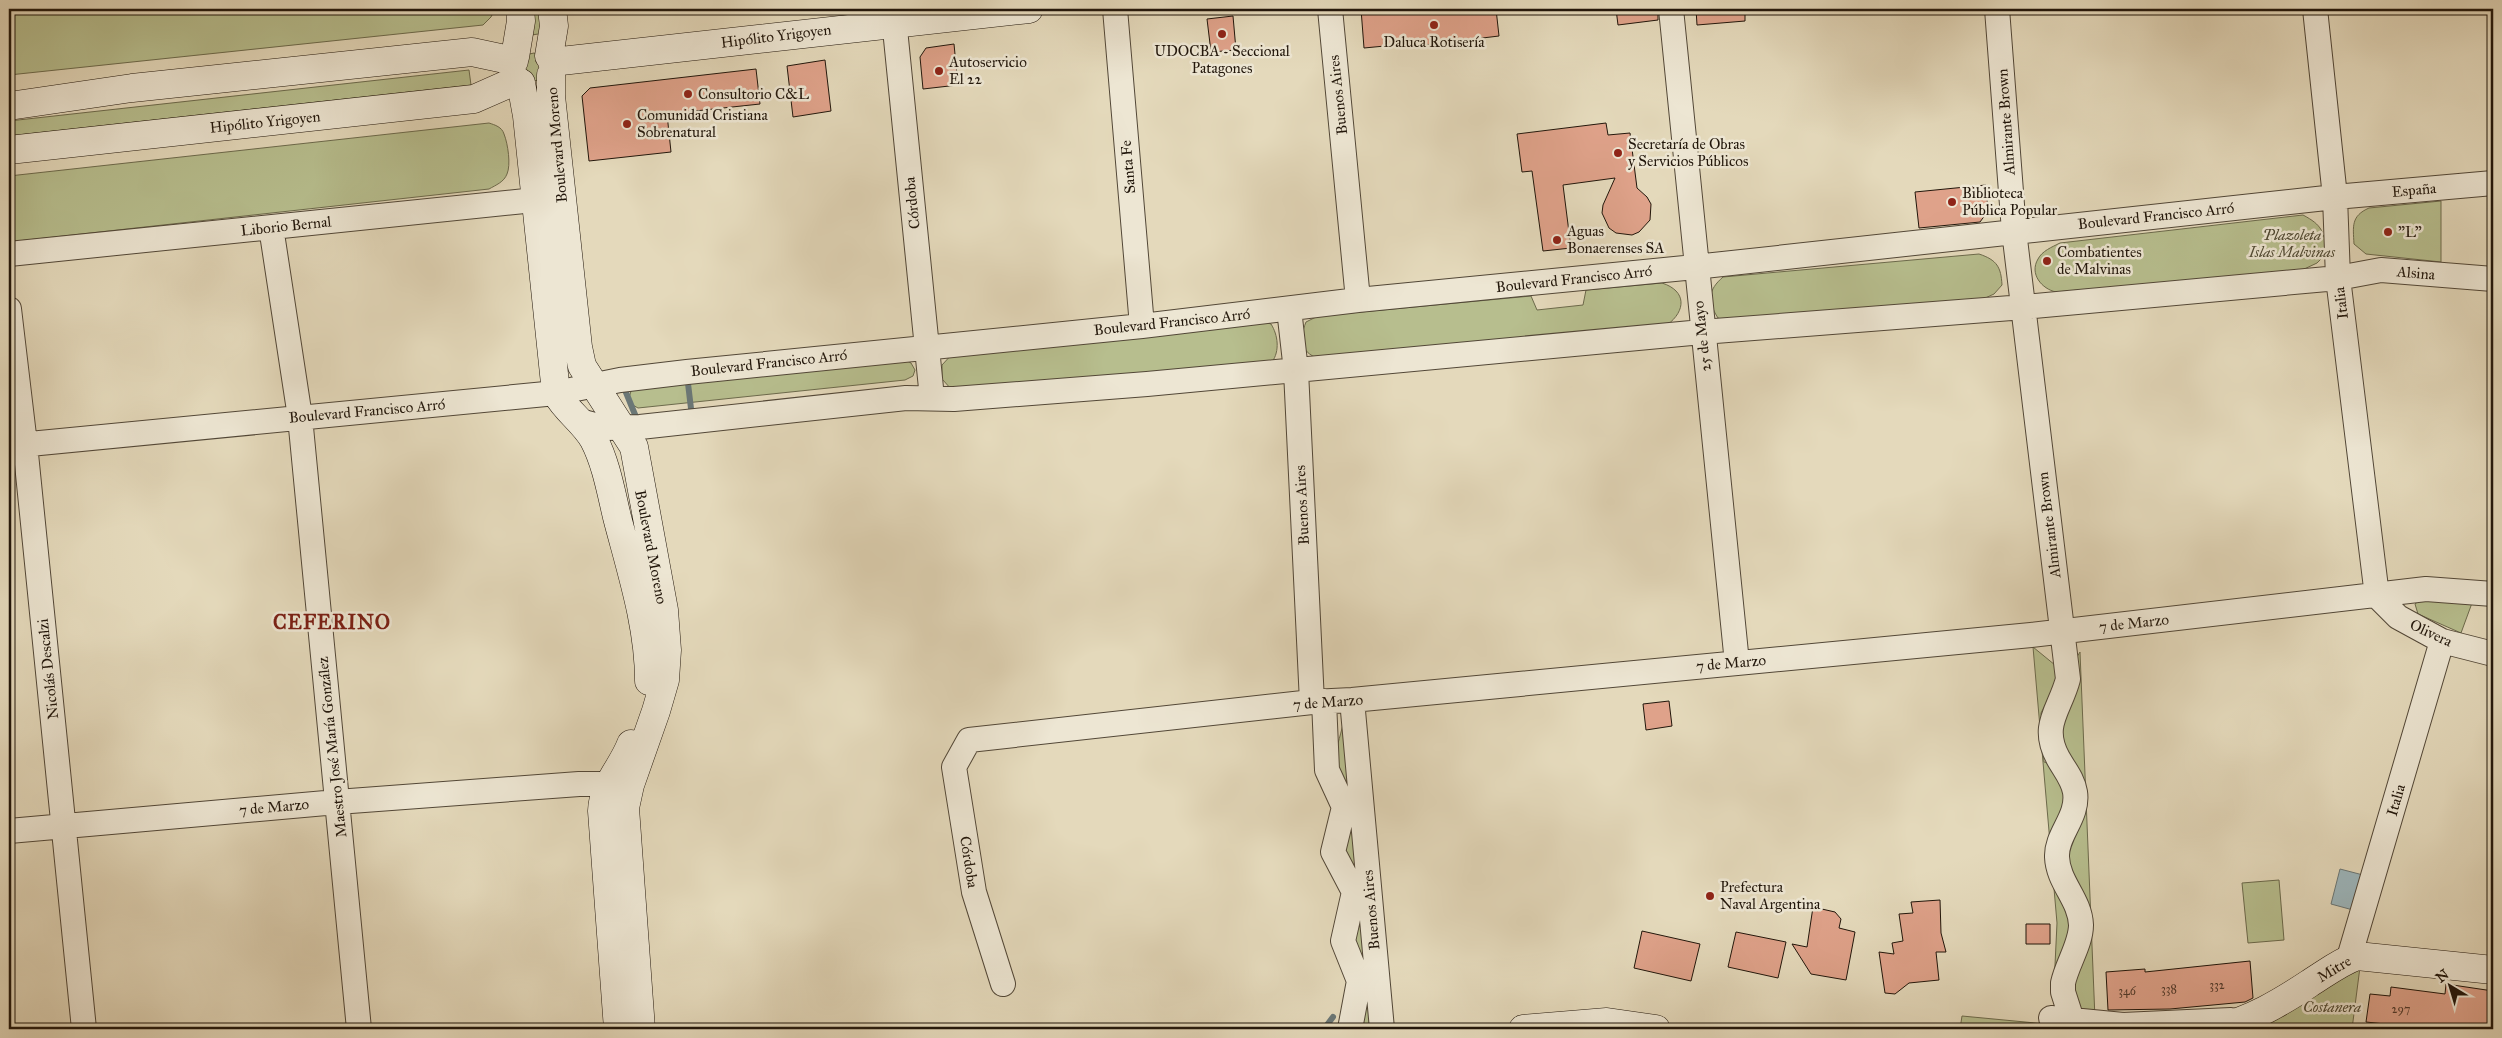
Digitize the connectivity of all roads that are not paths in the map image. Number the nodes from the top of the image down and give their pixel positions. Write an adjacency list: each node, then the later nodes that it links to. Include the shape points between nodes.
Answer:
1 (520, 9): 11 (main road, Boulevard Moreno)
2 (552, 9): 10 (main road, Boulevard Moreno)
3 (1029, 9): 9 (main road, Hipólito Yrigoyen)
4 (1115, 9): 28 (street, Santa Fe)
5 (1330, 9): 24 (street, Buenos Aires)
6 (1671, 9): 21 (street, 25 de Mayo)
7 (1997, 9): 19 (street, Almirante Brown)
8 (2315, 9): 16 (street, Italia)
9 (894, 16): 10 (main road, Hipólito Yrigoyen); 30 (street, Córdoba)
10 (551, 64): 11 (main road, Hipólito Yrigoyen, via 543,85 537,87); 15 (main road, Boulevard Moreno, via 551,96)
11 (517, 70): 12 (main road, Hipólito Yrigoyen, via 472,52 132,88); 13 (main road, Hipólito Yrigoyen, via 474,99); 17 (main road, Boulevard Moreno, via 526,104)
12 (9, 106)
13 (9, 150)
14 (2493, 183): 16 (street, España)
15 (562, 197): 17 (street, Liborio Bernal); 32 (main road, Boulevard Moreno, via 578,347 582,366)
16 (2335, 197): 19 (street, Boulevard Francisco Arró); 22 (street, Italia)
17 (535, 198): 18 (street, Liborio Bernal); 33 (main road, Boulevard Moreno)
18 (271, 228): 20 (street, Liborio Bernal); 35 (street, Maestro José María González)
19 (2014, 231): 21 (street, Boulevard Francisco Arró); 25 (street, Almirante Brown)
20 (9, 254)
21 (1696, 267): 24 (street, Boulevard Francisco Arró); 29 (street, 25 de Mayo)
22 (2338, 278): 23 (street, Alsina, via 2381,270); 25 (street); 40 (street, Italia)
23 (2493, 280)
24 (1358, 300): 27 (street, Boulevard Francisco Arró)
25 (2024, 307): 29 (street); 41 (street, Almirante Brown)
26 (9, 309): 38 (street, Nicolás Descalzi)
27 (1289, 309): 28 (street, Boulevard Francisco Arró); 31 (street, Buenos Aires)
28 (1142, 326): 30 (street, Boulevard Francisco Arró)
29 (1702, 332): 31 (street); 44 (street, 25 de Mayo)
30 (926, 347): 32 (street, Boulevard Francisco Arró, via 687,372); 34 (street, Córdoba)
31 (1296, 372): 34 (street, via 954,399); 46 (street, Buenos Aires)
32 (594, 386): 33 (street, Boulevard Francisco Arró); 37 (main road, Boulevard Moreno)
33 (556, 393): 35 (street, Boulevard Francisco Arró); 36 (main road, Boulevard Moreno)
34 (932, 398): 37 (street, via 906,398)
35 (300, 417): 38 (street, Boulevard Francisco Arró); 49 (street, Maestro José María González)
36 (580, 421): 37 (street, via 607,428); 48 (main road, Boulevard Moreno, via 595,442 607,476 642,609 649,657 649,686 644,708)
37 (623, 428): 48 (main road, Boulevard Moreno, via 634,447 659,574 666,650 665,680 656,710)
38 (17, 445): 50 (street, Nicolás Descalzi)
39 (2493, 594): 40 (street, 7 de Marzo, via 2426,589)
40 (2377, 596): 41 (street, 7 de Marzo); 42 (street, Olivera, via 2398,617)
41 (2061, 632): 44 (street, 7 de Marzo); 55 (street, Almirante Brown, via 2068,679 2054,710 2050,733 2075,791 2073,814 2059,843 2057,857 2060,873 2074,898 2081,926 2063,983 2062,1019 2123,1025 2231,1020)
42 (2442, 641): 43 (street, Olivera); 52 (street, Italia)
43 (2493, 654)
44 (1737, 662): 45 (street, 7 de Marzo)
45 (1352, 700): 46 (street, 7 de Marzo); 61 (street, Buenos Aires)
46 (1318, 702): 47 (street, 7 de Marzo); 60 (street, Buenos Aires, via 1327,733 1327,770 1344,807 1333,852 1354,892 1342,941 1358,981)
47 (969, 740): 54 (street, Córdoba, via 954,767 974,892)
48 (618, 787): 49 (street, 7 de Marzo, via 579,784); 58 (main road, Boulevard Moreno, via 602,811); 59 (main road, Boulevard Moreno, via 625,808)
49 (337, 802): 50 (street, 7 de Marzo); 57 (street, Maestro José María González)
50 (64, 826): 51 (street, 7 de Marzo); 56 (street, Nicolás Descalzi)
51 (9, 831)
52 (2349, 958): 53 (main road, Mitre, via 2363,955); 55 (main road, Mitre, via 2270,1009)
53 (2493, 970)
54 (1003, 984)
55 (2224, 1027)
56 (84, 1029)
57 (359, 1029)
58 (618, 1029)
59 (641, 1029)
60 (1350, 1029)
61 (1382, 1029)
62 (1523, 1029): 63 (main road, via 1607,1022)
63 (1656, 1029)

